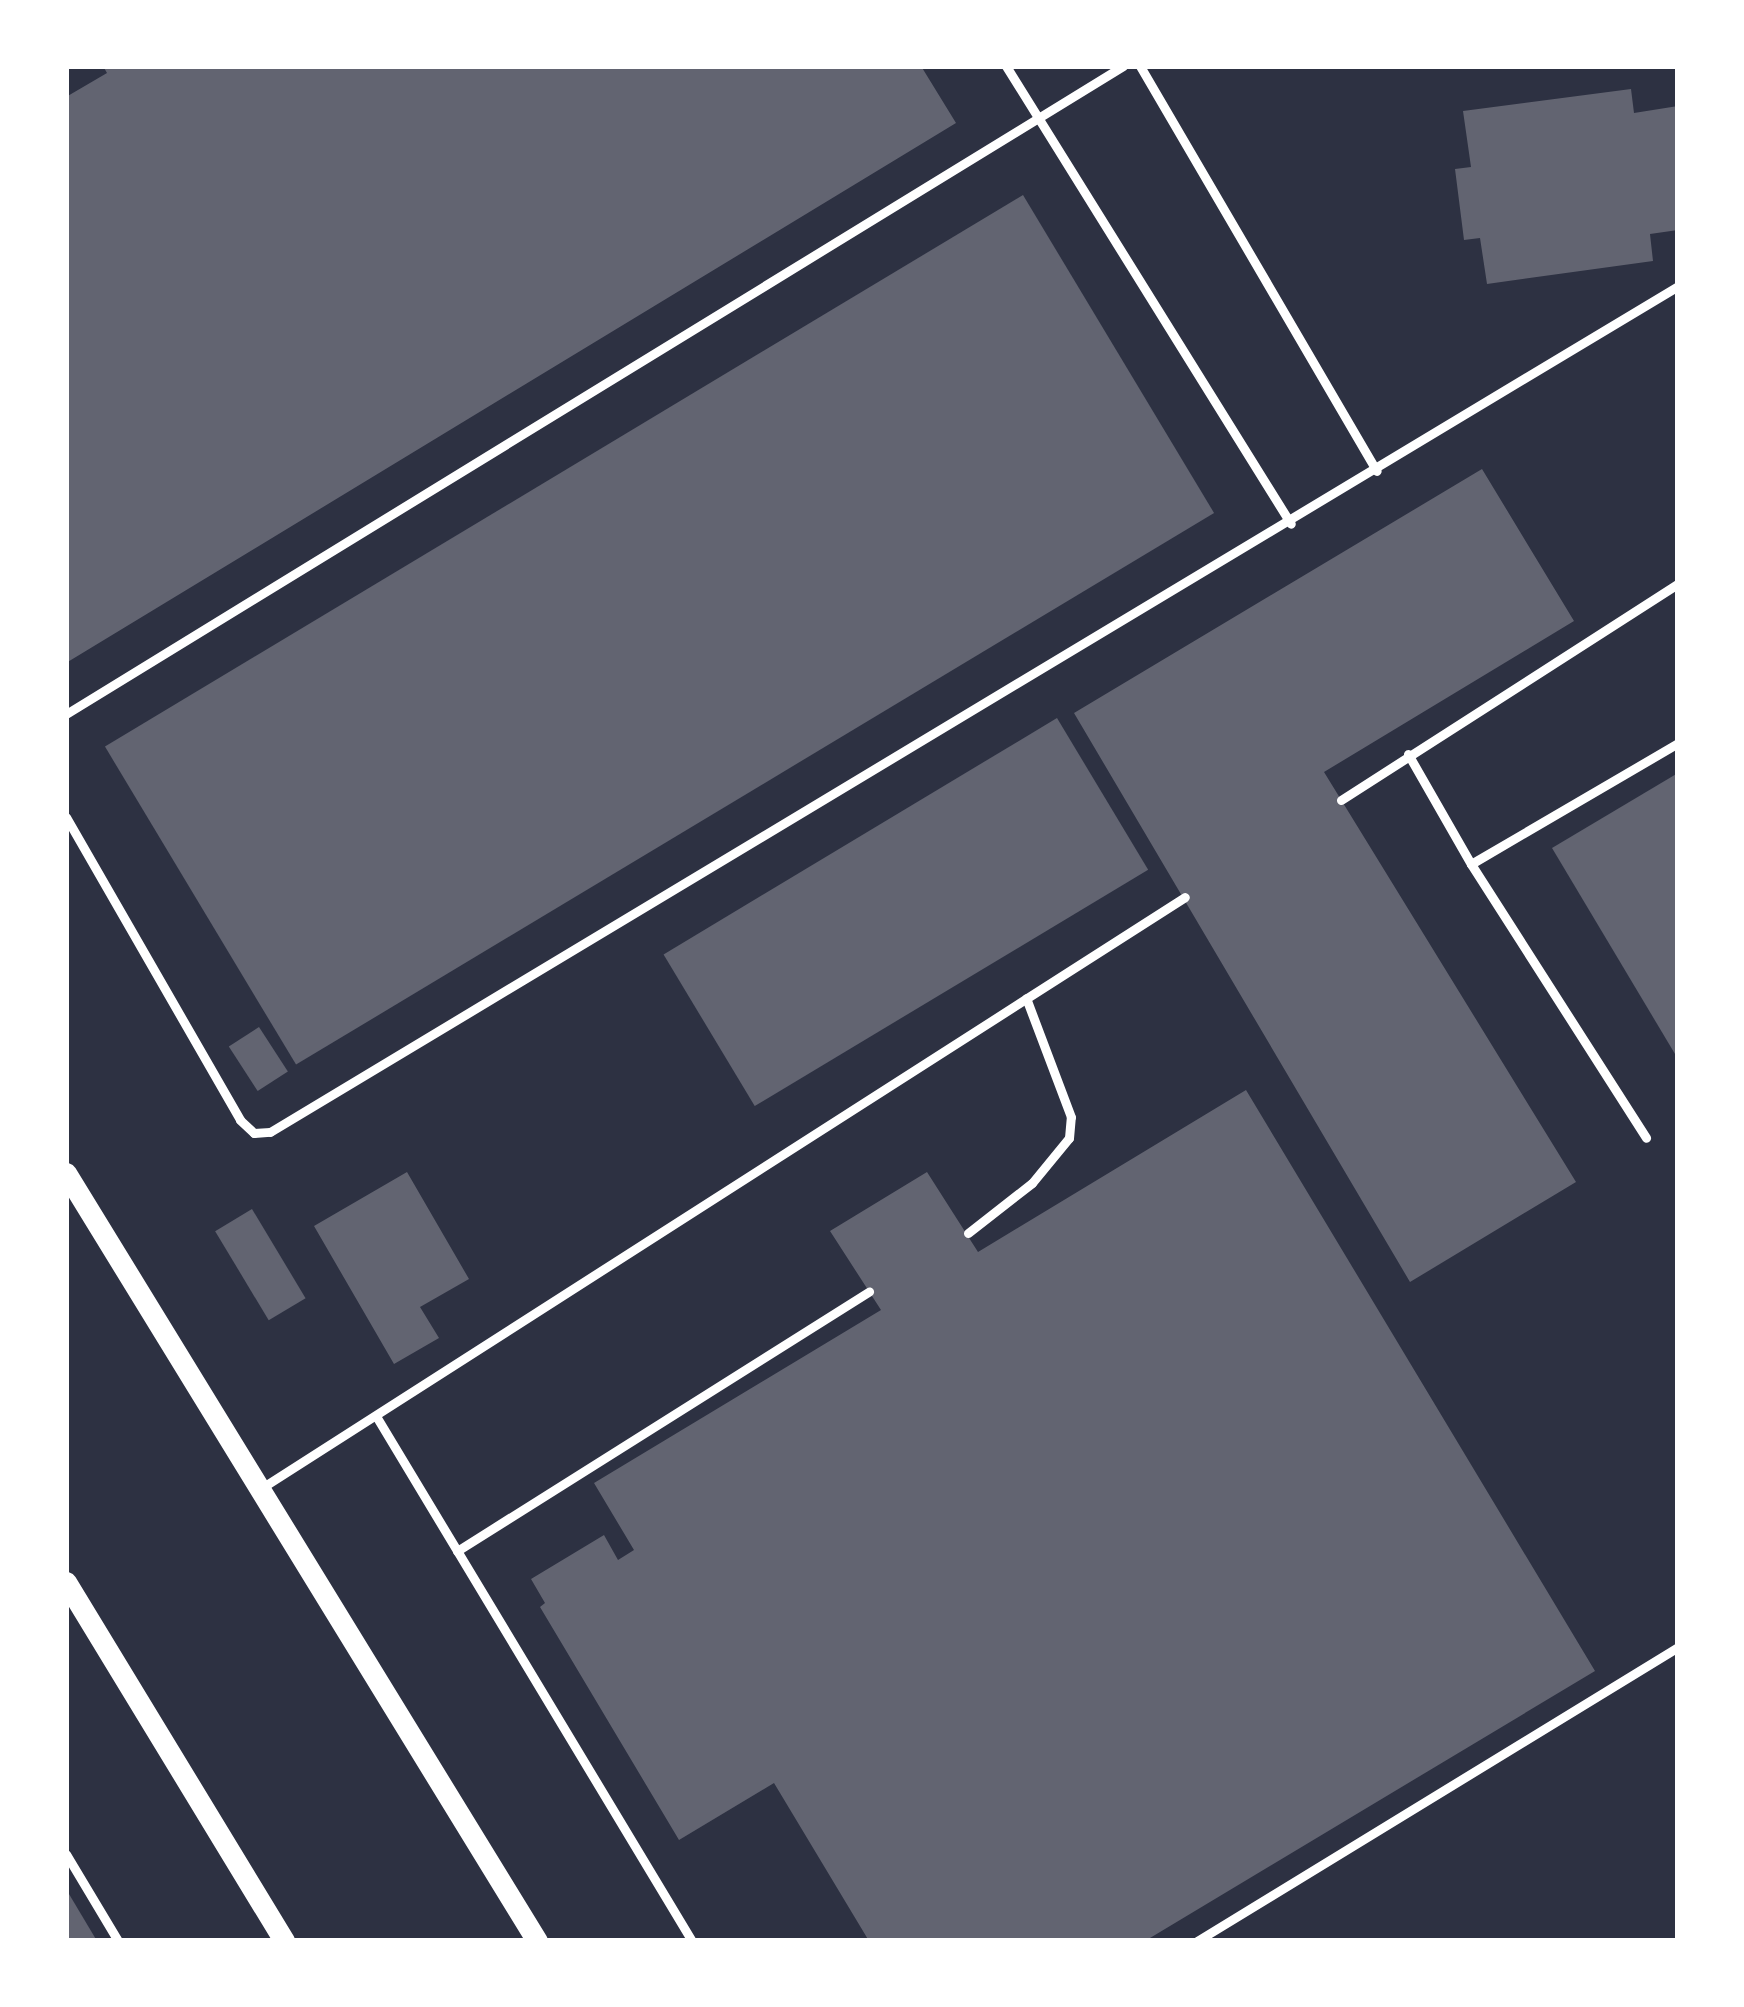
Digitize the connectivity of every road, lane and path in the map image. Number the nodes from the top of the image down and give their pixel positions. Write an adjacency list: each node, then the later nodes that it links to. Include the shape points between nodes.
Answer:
1 (1006, 66): 4 (lane)
2 (1123, 66): 4 (lane)
3 (1140, 66): 6 (lane)
4 (1038, 120): 7 (lane); 9 (lane)
5 (1678, 286): 6 (lane)
6 (1377, 471): 7 (lane)
7 (1291, 524): 13 (lane, via 270,1132 254,1133 240,1120)
8 (1678, 584): 11 (lane)
9 (66, 714)
10 (1678, 743): 14 (lane)
11 (1408, 754): 12 (lane); 14 (lane)
12 (1340, 800)
13 (66, 817)
14 (1471, 864): 17 (lane)
15 (1185, 897): 16 (lane)
16 (1026, 998): 19 (lane, via 1071,1118 1069,1138 1032,1183); 21 (lane)
17 (1646, 1138)
18 (66, 1173): 22 (street)
19 (968, 1233)
20 (869, 1292): 23 (lane)
21 (376, 1416): 22 (lane); 23 (lane)
22 (259, 1490): 29 (street)
23 (457, 1551): 30 (lane)
24 (66, 1582): 28 (street)
25 (1678, 1647): 31 (lane)
26 (66, 1854): 27 (lane)
27 (118, 1941)
28 (284, 1941)
29 (537, 1941)
30 (692, 1941)
31 (1197, 1941)

